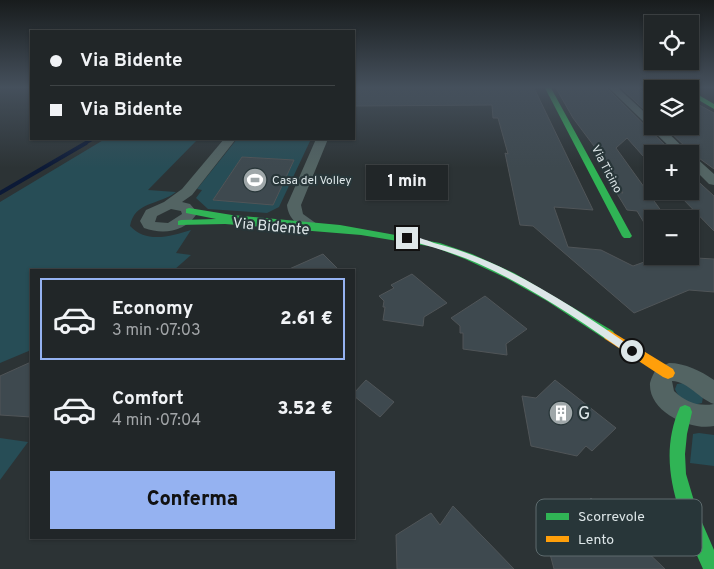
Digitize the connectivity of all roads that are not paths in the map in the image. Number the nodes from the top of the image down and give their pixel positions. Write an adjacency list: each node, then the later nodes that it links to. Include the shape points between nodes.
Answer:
1 (562, 115): 12 (street, Via Ticino)
2 (664, 135): 5 (street)
3 (229, 140): 8 (street, Via Bidente, via 187,192)
4 (322, 140): 10 (street, Via Bidente, via 294,205 297,219)
5 (675, 145)
6 (699, 167): 7 (street)
7 (714, 181)
8 (169, 205): 9 (street, Via Bidente, via 181,205); 9 (street, Via Bidente, via 151,214 147,221 149,225 160,228)
9 (185, 217): 10 (street, Via Bidente); 11 (street, Via Bidente)
10 (310, 224): 11 (street, Via Bidente)
11 (361, 232): 13 (street, Via Bidente, via 407,238 446,248 481,262 536,291)
12 (627, 236)
13 (668, 373): 14 (street, Via Bidente, via 690,376); 15 (street, via 661,381 664,394)
14 (714, 394)
15 (685, 412): 16 (street, via 705,418); 17 (street, via 677,428 675,464)
16 (714, 416)
17 (684, 499)
18 (702, 544): 19 (street)
19 (713, 569)

